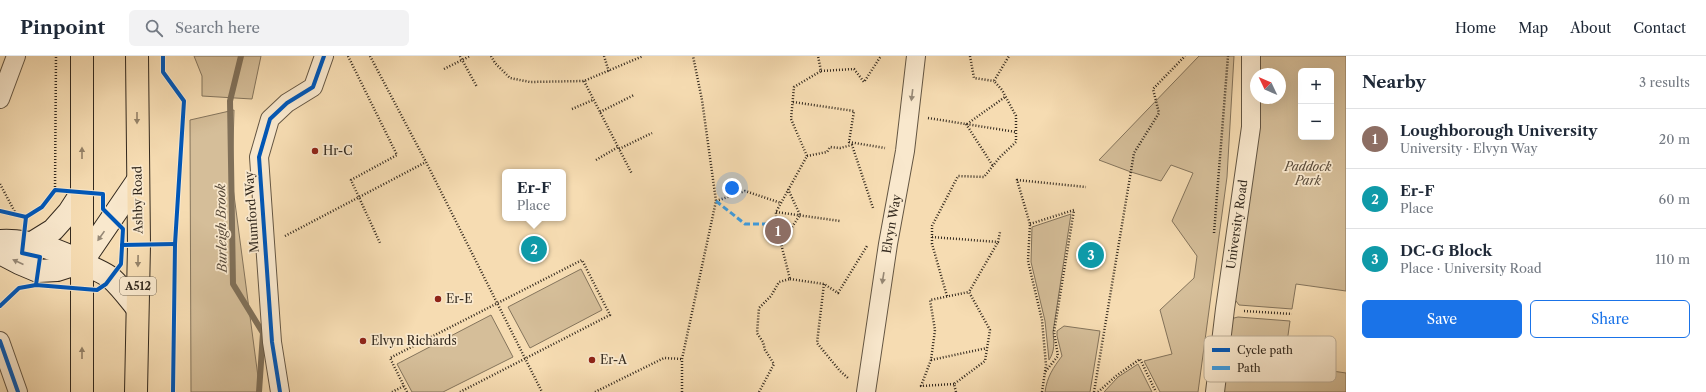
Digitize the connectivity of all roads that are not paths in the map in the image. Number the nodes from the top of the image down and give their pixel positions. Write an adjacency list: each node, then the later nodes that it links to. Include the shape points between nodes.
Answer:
1 (16, 56): 7 (street)
2 (82, 56): 9 (main road, one-way to 2)
3 (137, 56): 8 (main road, Ashby Road / A512, one-way to 8)
4 (324, 56): 21 (street, Mumford Way, via 312,87 288,102 270,119 258,157 272,342)
5 (916, 56): 22 (street, Elvyn Way, one-way to 22, via 905,151)
6 (1252, 56): 15 (street, University Road, via 1251,127)
7 (0, 99)
8 (138, 180): 13 (street, one-way to 13); 14 (main road, Ashby Road / A512, one-way to 14)
9 (82, 192): 11 (street, via 53,230); 13 (main road)
10 (0, 241): 11 (street)
11 (32, 243): 13 (street)
12 (0, 253): 13 (street, one-way to 12, via 57,270 38,270)
13 (82, 262): 14 (street, via 110,278); 19 (main road, one-way to 13)
14 (137, 308): 20 (main road, Ashby Road / A512)
15 (1222, 336)
16 (0, 341): 18 (street)
17 (1216, 382): 23 (street, University Road)
18 (18, 392)
19 (82, 392)
20 (136, 392)
21 (280, 392)
22 (866, 392)
23 (1215, 392)

